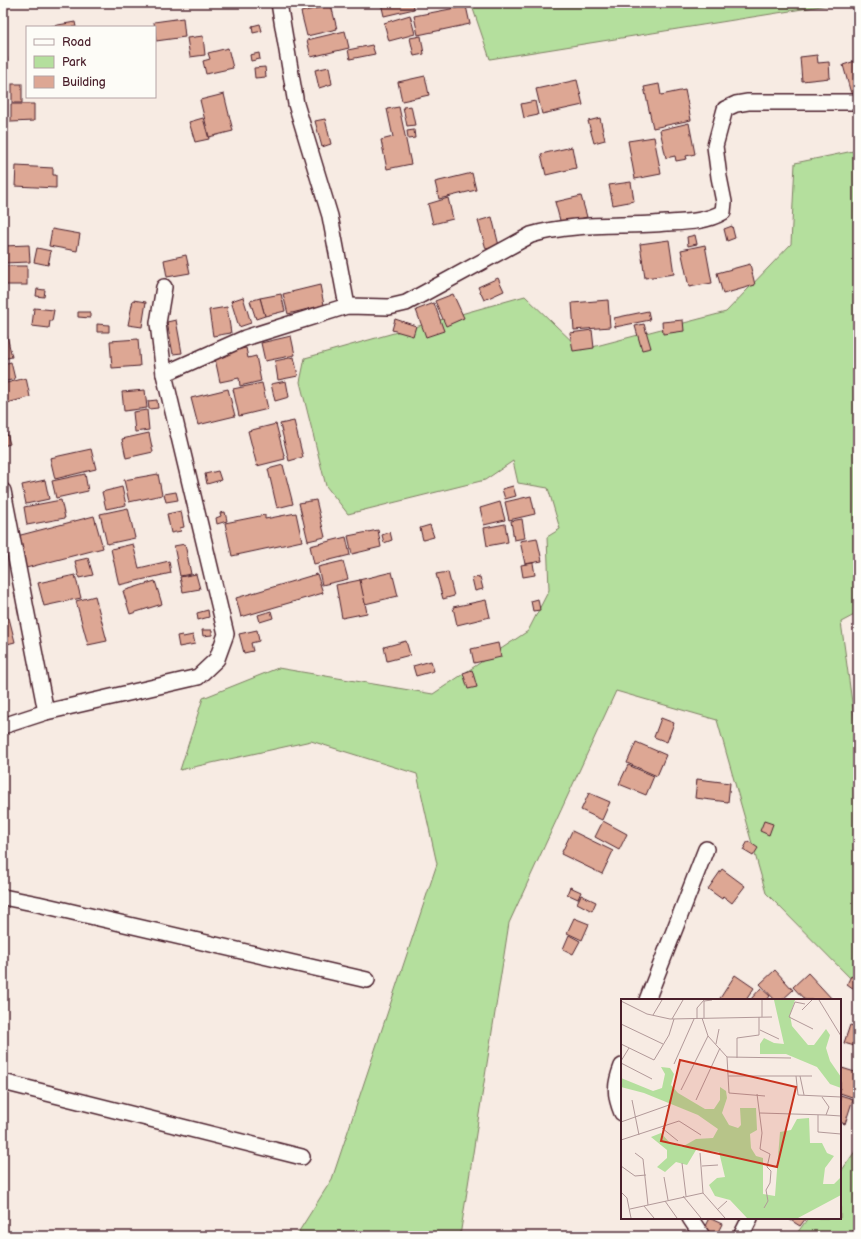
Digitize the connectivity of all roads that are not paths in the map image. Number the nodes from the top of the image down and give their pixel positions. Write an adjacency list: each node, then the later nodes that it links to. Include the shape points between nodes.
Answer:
1 (279, 3): 4 (street, via 296,104 330,216)
2 (858, 102): 4 (street, via 748,102 725,109 715,146 724,202 723,212 711,218 672,223 547,230 531,235 406,302 389,307)
3 (164, 287): 5 (street, via 158,323)
4 (347, 306): 5 (street, via 245,338)
5 (164, 374): 7 (street, via 226,634 217,659 198,677)
6 (3, 491): 7 (street)
7 (46, 712): 8 (street)
8 (3, 726)
9 (706, 849): 12 (street)
10 (3, 897): 11 (street)
11 (367, 980)
12 (647, 999)
13 (621, 1068): 15 (street, via 616,1081 617,1101)
14 (3, 1082): 16 (street)
15 (621, 1111)
16 (302, 1157)
17 (691, 1219): 19 (street)
18 (750, 1219): 20 (street)
19 (702, 1236)
20 (741, 1236)

